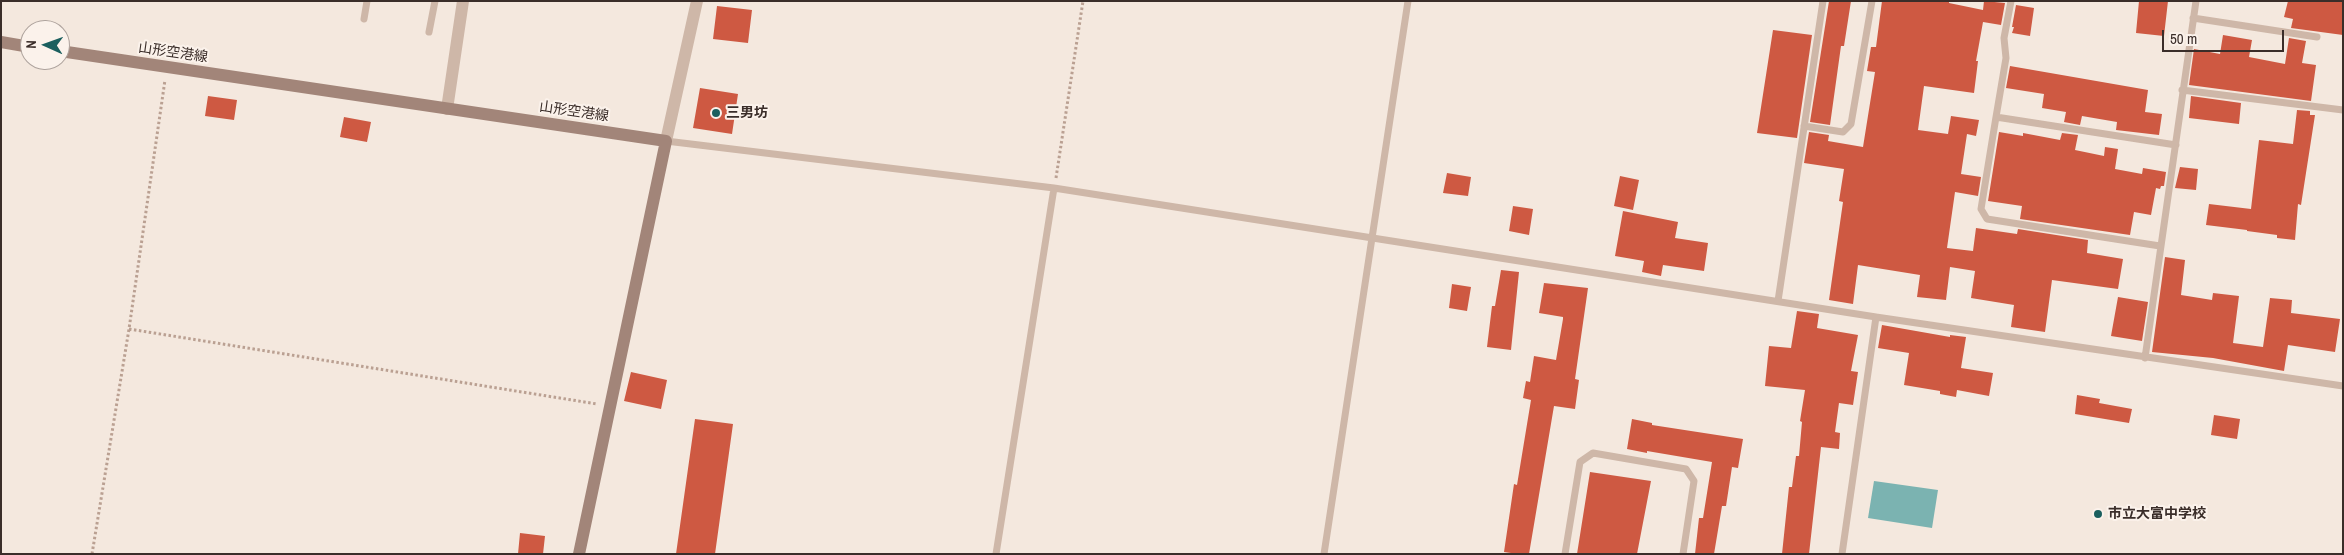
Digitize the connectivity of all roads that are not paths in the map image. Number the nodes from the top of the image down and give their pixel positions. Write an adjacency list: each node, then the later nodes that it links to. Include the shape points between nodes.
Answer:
1 (367, 1): 11 (lane)
2 (435, 1): 12 (lane)
3 (463, 1): 18 (street)
4 (697, 1): 22 (street)
5 (1408, 1): 25 (lane)
6 (1823, 1): 21 (lane)
7 (1872, 1): 21 (lane, via 1852,124 1843,132)
8 (2011, 1): 20 (lane)
9 (2196, 1): 10 (lane)
10 (2194, 18): 13 (lane); 17 (lane)
11 (364, 19)
12 (429, 32)
13 (2317, 37)
14 (1, 42): 15 (main road)
15 (20, 45)
16 (70, 53): 18 (main road, 山形空港線)
17 (2182, 90): 19 (lane); 23 (lane)
18 (447, 109): 22 (main road, 山形空港線)
19 (2343, 110)
20 (1996, 117): 23 (lane); 26 (lane, via 1981,209 1987,219)
21 (1804, 126): 27 (lane)
22 (666, 141): 24 (lane); 31 (main road)
23 (2176, 145): 26 (lane)
24 (1054, 188): 25 (lane); 32 (lane)
25 (1373, 238): 27 (lane); 33 (lane)
26 (2160, 246): 29 (lane)
27 (1778, 301): 28 (lane)
28 (1876, 317): 29 (lane); 36 (lane)
29 (2145, 358): 30 (lane)
30 (2343, 386)
31 (580, 554)
32 (996, 554)
33 (1324, 554)
34 (1565, 554): 35 (lane, via 1580,462 1593,453 1686,469 1694,481)
35 (1683, 554)
36 (1842, 554)

